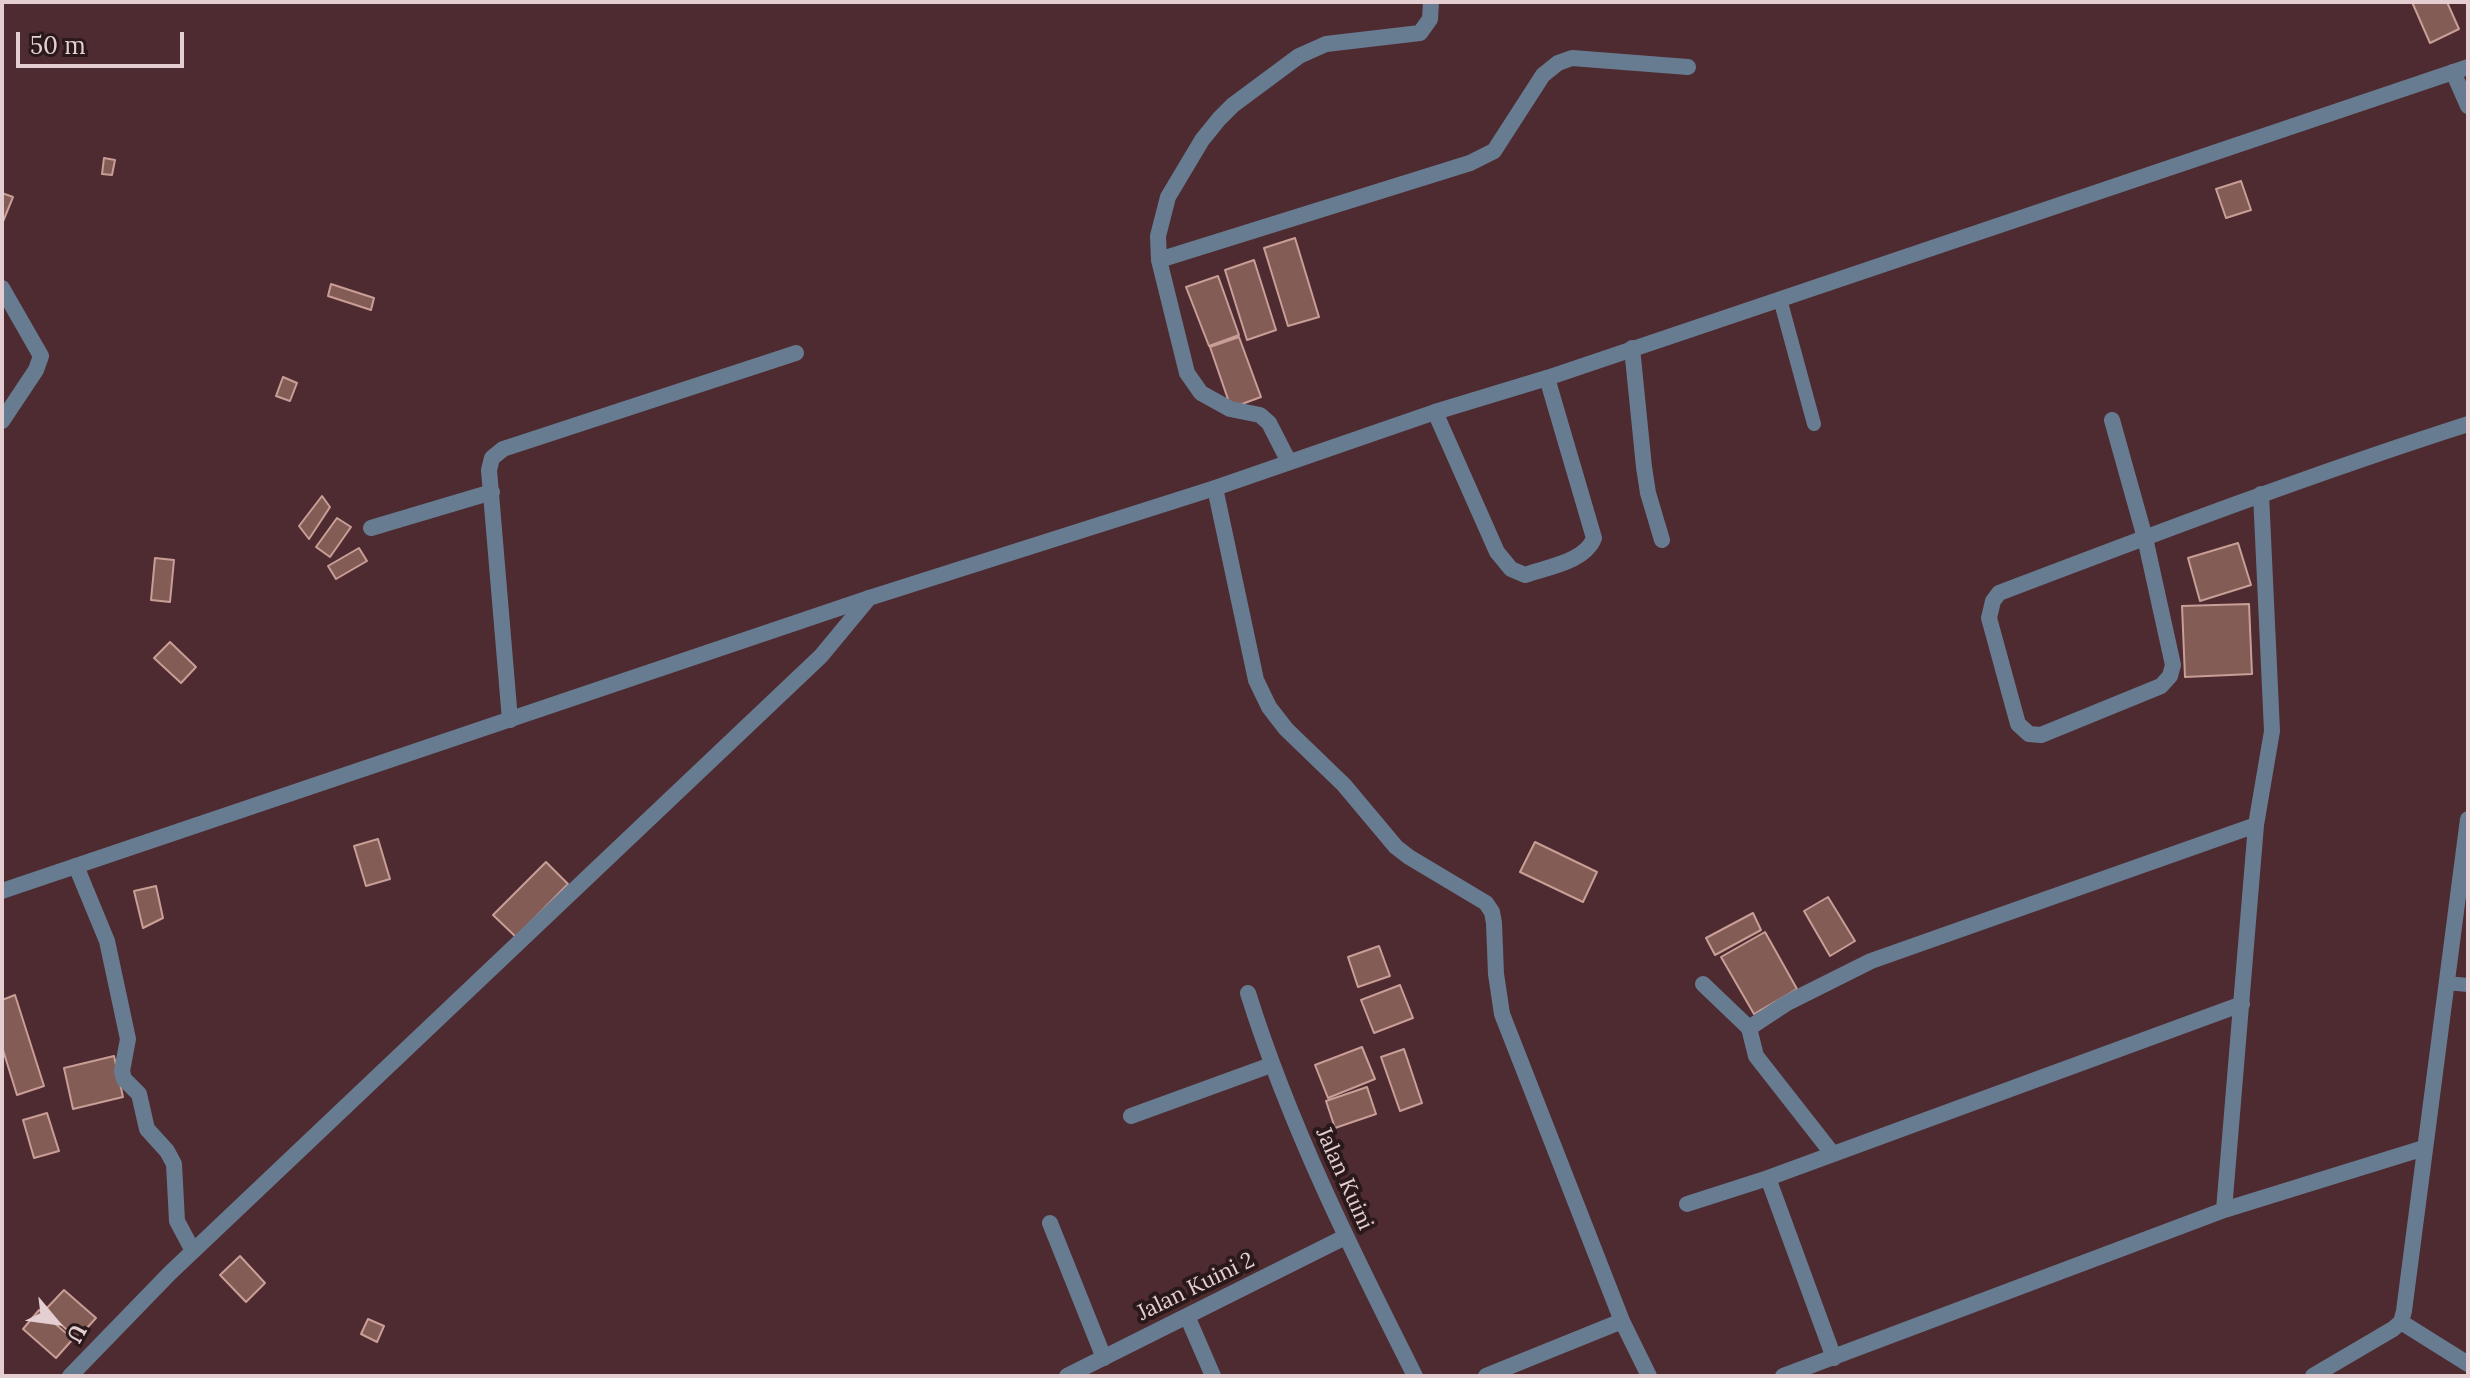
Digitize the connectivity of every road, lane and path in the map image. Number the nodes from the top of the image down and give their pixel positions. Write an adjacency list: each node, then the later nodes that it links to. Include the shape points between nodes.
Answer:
1 (1431, 2): 5 (street, via 1430,19 1420,33 1310,50 1233,105 1202,140 1168,197 1158,236)
2 (1688, 67): 5 (street, via 1572,58 1558,63 1543,75 1494,151 1482,157)
3 (2460, 70): 4 (street); 7 (street)
4 (2468, 106)
5 (1159, 260): 16 (street, via 1193,385 1230,409 1260,415)
6 (2, 288): 13 (street, via 41,356)
7 (1780, 299): 8 (street); 14 (lane)
8 (1632, 348): 10 (street); 22 (street, via 1648,493)
9 (796, 353): 18 (street, via 503,449 492,458)
10 (1547, 378): 11 (street); 11 (street, via 1594,538 1583,554 1525,575 1511,569 1497,552)
11 (1435, 412): 16 (street)
12 (2112, 420): 21 (street)
13 (2, 421)
14 (1814, 424)
15 (2468, 424): 19 (street)
16 (1289, 462): 17 (street)
17 (1215, 488): 23 (street); 46 (street, via 1256,680 1269,707 1396,847 1486,903 1492,912 1502,1014)
18 (492, 492): 20 (street); 24 (street)
19 (2261, 494): 21 (street); 26 (street, via 2272,731)
20 (371, 528)
21 (2145, 538): 21 (street, via 2173,665 2170,676 2161,686 2041,735 2029,734 2018,724 1993,633 1993,601 1999,593)
22 (1662, 540)
23 (869, 598): 24 (street); 44 (street, via 821,656)
24 (510, 720): 27 (street)
25 (2468, 819): 29 (street)
26 (2256, 825): 33 (street); 34 (street, via 1871,961)
27 (76, 866): 28 (street); 44 (street, via 109,953 128,1039 124,1079 139,1094 147,1129 174,1164 177,1221)
28 (2, 891)
29 (2446, 983): 31 (lane); 37 (street)
30 (1703, 984): 34 (street)
31 (2468, 985)
32 (1248, 993): 35 (street, Jalan Kuini)
33 (2242, 1004): 38 (street); 41 (street)
34 (1749, 1028): 38 (street, via 1756,1056)
35 (1271, 1065): 36 (street); 43 (street, Jalan Kuini)
36 (1131, 1116)
37 (2424, 1148): 41 (street); 47 (street)
38 (1832, 1153): 39 (street)
39 (1768, 1178): 40 (street); 49 (street)
40 (1687, 1204)
41 (2224, 1210): 49 (street)
42 (1050, 1223): 48 (street)
43 (1345, 1237): 45 (street, Jalan Kuini 2); 54 (street, Jalan Kuini)
44 (193, 1251): 51 (street)
45 (1187, 1316): 48 (street, Jalan Kuini 2); 53 (street)
46 (1622, 1321): 55 (street); 56 (street)
47 (2401, 1322): 50 (street); 58 (street)
48 (1104, 1358): 52 (street, Jalan Kuini 2)
49 (1834, 1358): 57 (street)
50 (2468, 1364)
51 (70, 1376)
52 (1067, 1376)
53 (1213, 1376)
54 (1415, 1376)
55 (1486, 1376)
56 (1649, 1376)
57 (1783, 1376)
58 (2313, 1376)

